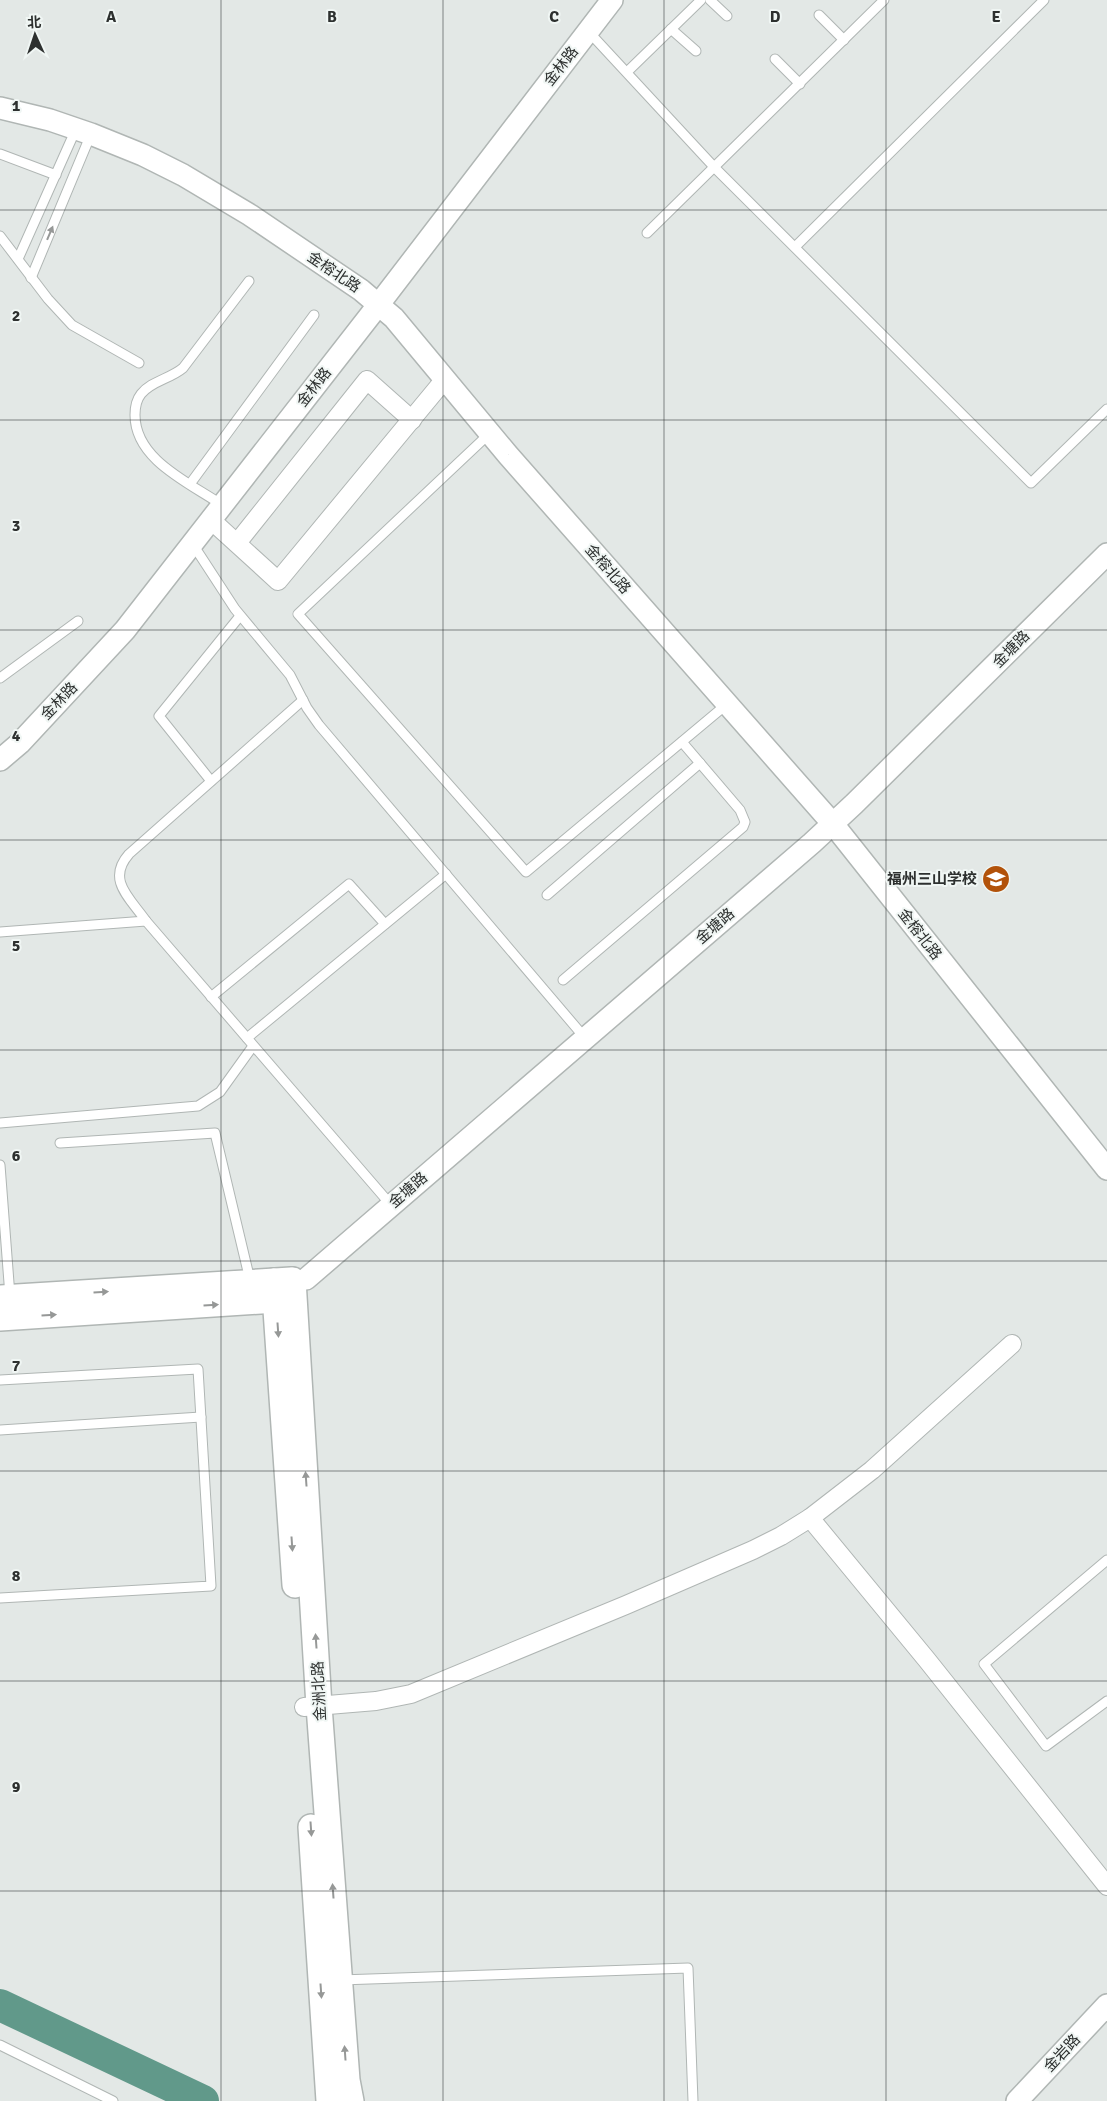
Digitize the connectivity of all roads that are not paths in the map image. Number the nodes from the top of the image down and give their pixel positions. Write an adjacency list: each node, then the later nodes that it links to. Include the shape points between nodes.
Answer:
1 (612, 0): 9 (street, 金林路)
2 (701, 0): 8 (lane)
3 (710, 0): 7 (lane)
4 (884, 0): 10 (lane)
5 (1044, 0): 22 (lane)
6 (819, 14): 10 (lane)
7 (727, 16)
8 (671, 29): 11 (lane); 13 (lane)
9 (588, 32): 13 (lane); 26 (street, 金林路)
10 (844, 40): 14 (lane)
11 (696, 51)
12 (776, 59): 14 (lane)
13 (627, 72): 18 (lane)
14 (800, 84): 18 (lane)
15 (0, 108): 16 (street, 金榕北路)
16 (84, 131): 19 (lane); 24 (lane, one-way to 16); 26 (street, 金榕北路, via 143,155 219,196)
17 (0, 154): 19 (lane)
18 (715, 168): 20 (lane); 22 (lane)
19 (56, 175): 23 (lane)
20 (647, 233)
21 (0, 236): 23 (lane)
22 (795, 247): 30 (lane, via 1031,483)
23 (18, 259): 24 (lane)
24 (31, 278): 28 (lane, via 72,326)
25 (249, 281): 33 (lane, via 183,368 145,390 136,404 135,424 143,443 154,458)
26 (379, 304): 29 (street, 金榕北路); 34 (street, 金林路)
27 (314, 315): 33 (lane)
28 (139, 363)
29 (445, 379): 31 (street); 32 (street, 金榕北路)
30 (1107, 409)
31 (412, 420): 36 (street, via 278,581); 36 (street, via 367,380)
32 (490, 433): 42 (street, 金榕北路); 43 (lane, via 298,614 526,872)
33 (190, 484): 34 (lane)
34 (216, 512): 35 (street, 金林路); 36 (street)
35 (192, 543): 38 (lane); 44 (street, 金林路, via 118,637 20,743)
36 (237, 543)
37 (1107, 554): 47 (street, 金塘路)
38 (240, 616): 41 (lane, via 290,675); 46 (lane, via 159,716)
39 (78, 621): 40 (lane)
40 (0, 678)
41 (302, 700): 46 (lane); 48 (lane, via 319,725)
42 (727, 704): 43 (lane); 47 (street, 金榕北路)
43 (682, 742): 45 (lane)
44 (0, 760)
45 (700, 763): 49 (lane); 53 (lane, via 740,810 746,822 743,827)
46 (211, 781): 50 (lane, via 123,861 119,882)
47 (833, 824): 56 (street, 金塘路); 61 (street, 金榕北路)
48 (446, 874): 51 (lane); 56 (lane)
49 (547, 895)
50 (146, 921): 52 (lane); 54 (lane)
51 (385, 924): 54 (lane, via 349,884); 55 (lane)
52 (0, 932)
53 (563, 980)
54 (211, 997): 55 (lane)
55 (247, 1038): 57 (lane)
56 (585, 1038): 62 (street, 金塘路)
57 (254, 1046): 58 (lane, via 220,1092 198,1106); 62 (lane)
58 (0, 1123)
59 (60, 1143): 63 (lane, via 215,1133)
60 (0, 1164): 64 (lane)
61 (1107, 1169)
62 (390, 1205): 63 (street, 金塘路)
63 (282, 1285): 64 (main road, one-way to 63); 73 (main road, 金洲北路)
64 (4, 1305)
65 (1012, 1344): 69 (street, via 872,1470)
66 (0, 1380): 67 (lane, via 198,1369)
67 (201, 1417): 68 (lane); 71 (lane, via 211,1586)
68 (0, 1430)
69 (810, 1518): 73 (street, via 753,1550 411,1694 376,1701); 74 (street, via 928,1660)
70 (1107, 1560): 72 (lane, via 984,1664 1046,1746)
71 (0, 1598)
72 (1107, 1701)
73 (311, 1706): 75 (main road, 金洲北路, one-way to 73); 79 (main road, 金洲北路, one-way to 79)
74 (1107, 1886)
75 (340, 1980): 80 (main road, 金洲北路, one-way to 75); 81 (lane, via 688,1968)
76 (1107, 2005): 82 (street, 金岩路)
77 (0, 2045): 78 (lane)
78 (113, 2101)
79 (329, 2101)
80 (350, 2101)
81 (693, 2101)
82 (1018, 2101)

